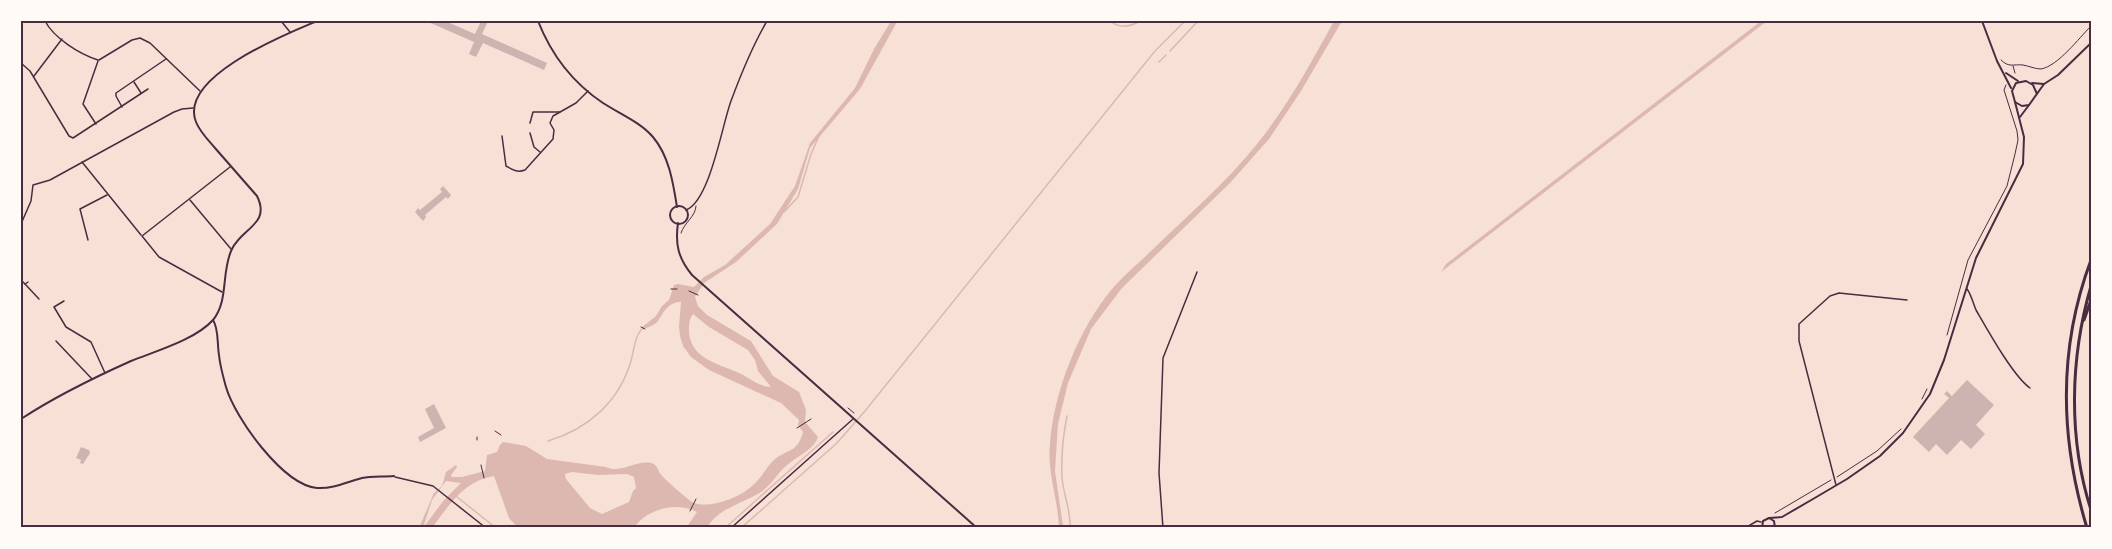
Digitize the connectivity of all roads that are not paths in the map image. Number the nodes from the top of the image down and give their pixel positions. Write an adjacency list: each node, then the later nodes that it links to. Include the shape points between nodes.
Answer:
1 (45, 21): 8 (street)
2 (281, 21): 7 (street)
3 (317, 21): 7 (main road)
4 (538, 21): 22 (main road, via 558,60)
5 (767, 21): 41 (street, via 731,100 713,165 695,205)
6 (1982, 21): 14 (main road, via 1997,60)
7 (290, 32): 21 (main road, via 247,53)
8 (62, 39): 11 (street); 13 (street)
9 (2091, 43): 18 (main road)
10 (167, 59): 11 (street, via 140,38); 15 (street); 21 (street)
11 (99, 60): 32 (street, via 83,104)
12 (21, 63): 13 (street)
13 (33, 76): 32 (street, via 69,136 76,137)
14 (2011, 80): 16 (main road); 20 (main road)
15 (133, 81): 23 (street); 27 (street, via 116,93)
16 (2024, 81): 17 (main road); 20 (main road, via 2016,83)
17 (2030, 82): 18 (main road); 24 (main road)
18 (2044, 84): 24 (main road)
19 (148, 89): 23 (street)
20 (2012, 91): 25 (main road)
21 (201, 92): 28 (main road)
22 (588, 92): 29 (street); 40 (main road, via 638,123 654,139 668,164)
23 (142, 93): 27 (street)
24 (2037, 94): 26 (main road)
25 (2015, 102): 26 (main road); 30 (main road)
26 (2029, 105): 30 (main road)
27 (122, 107): 32 (street)
28 (193, 108): 36 (street, via 174,112); 37 (main road, via 200,130)
29 (561, 112): 31 (street, via 533,112); 35 (street, via 552,116 553,139)
30 (2019, 119): 51 (main road, via 2023,164 1989,230)
31 (530, 123)
32 (96, 124)
33 (530, 133): 35 (street)
34 (502, 136): 35 (street, via 506,166 514,171 525,170)
35 (540, 152)
36 (82, 162): 38 (street); 43 (street, via 50,180 33,184)
37 (231, 166): 39 (street); 46 (main road, via 256,196 261,211)
38 (107, 195): 44 (street); 45 (street, via 80,209)
39 (189, 199): 44 (street); 46 (street)
40 (677, 207): 41 (main road); 42 (main road, via 670,215)
41 (686, 210): 42 (main road, via 686,220)
42 (678, 223): 63 (main road, via 679,255 696,279)
43 (21, 224)
44 (142, 236): 52 (street, via 159,257)
45 (88, 240)
46 (231, 250): 52 (main road)
47 (2091, 260): 78 (highway, via 2072,326 2066,394 2072,466)
48 (1197, 272): 75 (street, via 1163,358 1159,473)
49 (21, 280): 53 (street)
50 (2091, 286): 58 (highway)
51 (1966, 288): 62 (street, via 2006,358 2022,383); 66 (main road, via 1940,372 1922,408 1880,456)
52 (222, 293): 57 (main road)
53 (39, 299)
54 (1907, 300): 66 (street, via 1839,293 1830,296 1799,324 1799,341)
55 (2091, 300): 58 (highway)
56 (64, 301): 60 (street, via 54,307 64,325 91,342)
57 (213, 320): 60 (main road, via 186,338); 65 (main road, via 231,401 251,435 290,476 319,488 362,478)
58 (2081, 330): 67 (highway, via 2074,404)
59 (56, 341): 61 (street)
60 (105, 373): 61 (main road)
61 (93, 379): 64 (main road)
62 (2030, 388)
63 (854, 418): 73 (street); 74 (main road)
64 (21, 419)
65 (394, 476): 72 (street, via 436,488)
66 (1836, 486): 69 (main road)
67 (2091, 510)
68 (1770, 516): 69 (main road); 70 (main road); 71 (main road)
69 (1782, 517): 71 (main road)
70 (1762, 523): 76 (street, via 1757,521); 77 (main road)
71 (1775, 527)
72 (486, 528)
73 (731, 528)
74 (977, 528)
75 (1163, 528)
76 (1745, 528)
77 (1760, 528)
78 (2087, 528)

